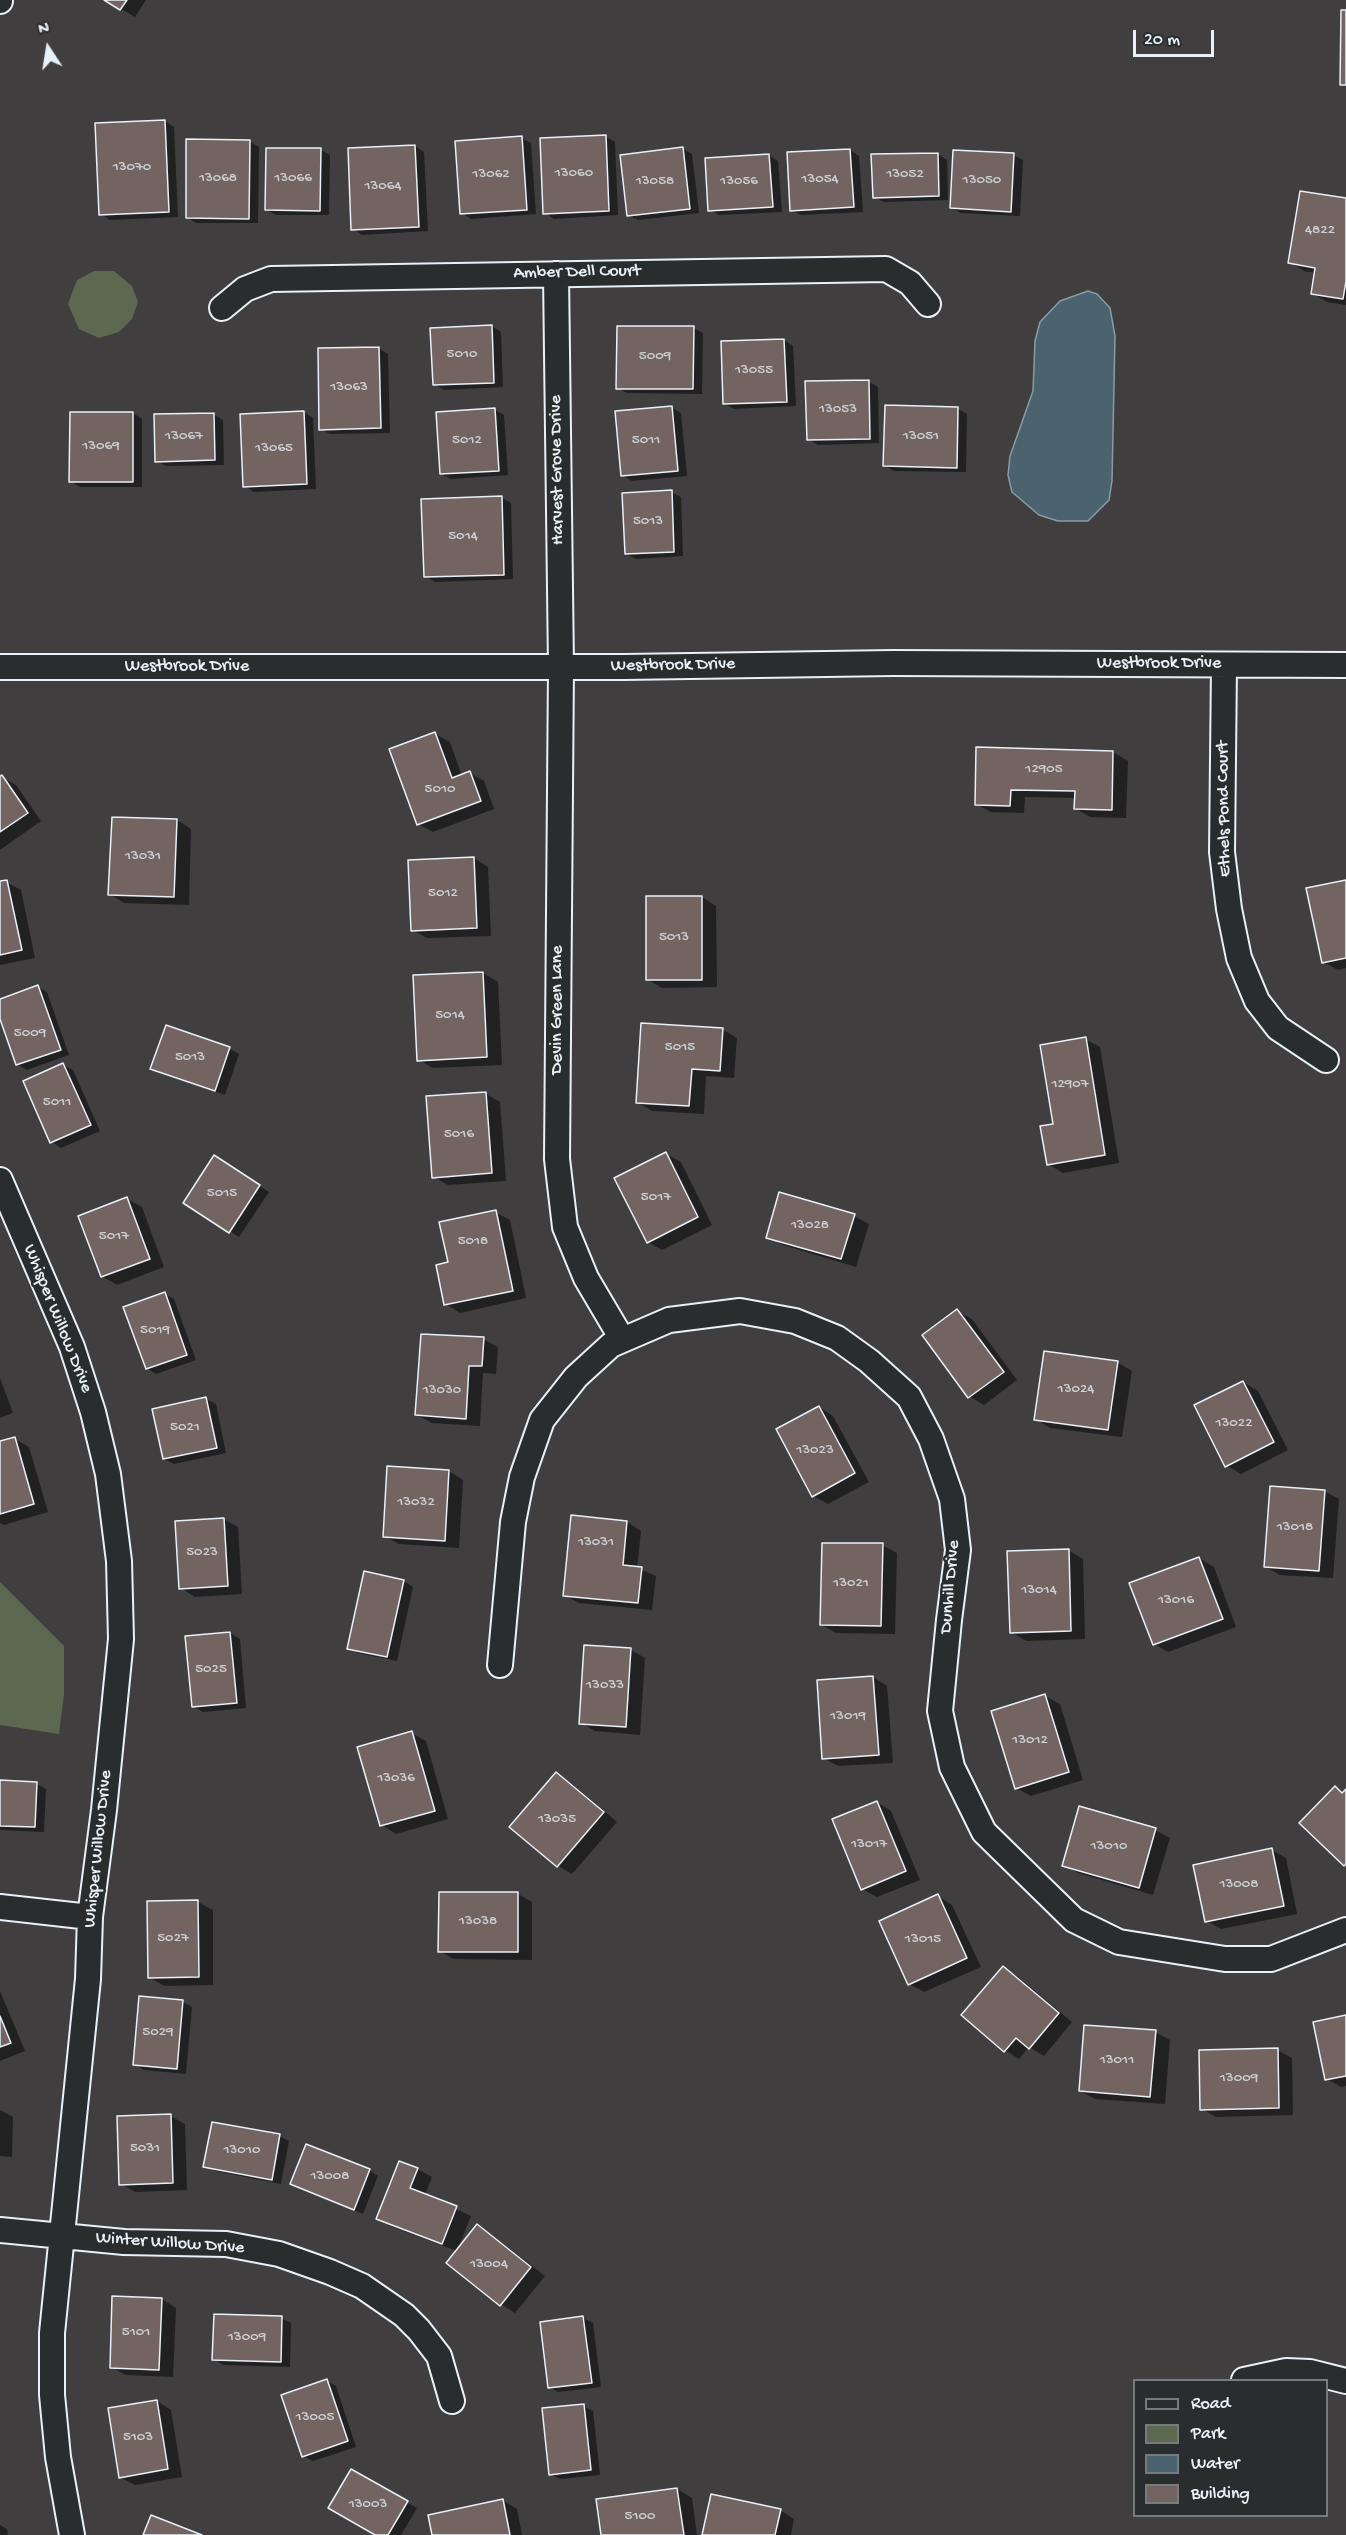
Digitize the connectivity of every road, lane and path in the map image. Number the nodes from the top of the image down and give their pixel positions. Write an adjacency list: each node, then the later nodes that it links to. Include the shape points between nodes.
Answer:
1 (556, 274): 2 (street, Amber Dell Court, via 886,269 910,283); 3 (street, Amber Dell Court, via 271,279 244,289); 7 (street, Harvest Grove Drive)
2 (928, 304)
3 (222, 308)
4 (1224, 665): 5 (street, Westbrook Drive); 7 (street, Westbrook Drive); 8 (street, Ethels Pond Court, via 1222,852 1239,958 1257,1002 1278,1028)
5 (1346, 665)
6 (0, 667): 7 (street, Westbrook Drive)
7 (561, 667): 10 (street, Devin Green Lane, via 557,1159 565,1227 586,1278)
8 (1326, 1060)
9 (0, 1180): 13 (street, Whisper Willow Drive, via 72,1347 93,1413 108,1474 119,1561 121,1640)
10 (622, 1339): 11 (street, Dunhill Drive, via 576,1377 542,1420 522,1477 513,1522); 14 (street, Dunhill Drive, via 669,1320 740,1311 795,1321 837,1338 909,1397 931,1439 952,1499 958,1550 940,1712 952,1767 984,1832 1074,1920 1119,1942 1225,1959 1271,1959)
11 (500, 1665)
12 (0, 1907): 13 (street)
13 (90, 1917): 16 (street, Whisper Willow Drive, via 88,1979)
14 (1346, 1930)
15 (0, 2230): 16 (street, Winter Willow Drive)
16 (61, 2236): 19 (street, Winter Willow Drive, via 226,2244 279,2254 330,2272 362,2286 419,2330 439,2356); 20 (street, Whisper Willow Drive, via 52,2333 52,2396)
17 (1249, 2379): 18 (street, via 1286,2371)
18 (1346, 2381)
19 (452, 2401)
20 (72, 2535)

